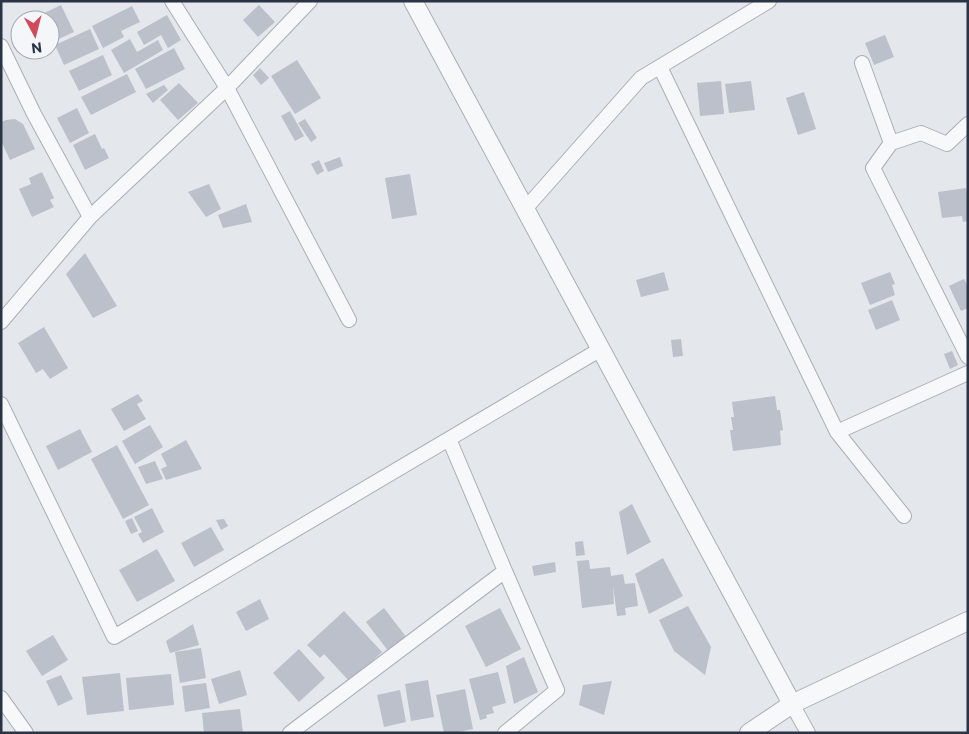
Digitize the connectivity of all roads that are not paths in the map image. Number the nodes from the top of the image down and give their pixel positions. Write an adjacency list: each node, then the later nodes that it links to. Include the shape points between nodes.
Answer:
1 (172, 1): 8 (street)
2 (310, 1): 8 (street)
3 (413, 1): 11 (street)
4 (769, 1): 7 (street)
5 (1, 46): 12 (street)
6 (862, 63): 10 (street)
7 (660, 67): 11 (street, via 641,78); 19 (street)
8 (227, 88): 12 (street); 13 (street)
9 (968, 124): 10 (street, via 947,144 921,133)
10 (891, 143): 16 (street, via 873,168)
11 (525, 209): 15 (street)
12 (90, 217): 14 (street)
13 (349, 320)
14 (1, 322)
15 (601, 349): 20 (street); 25 (street)
16 (968, 357)
17 (968, 373): 19 (street)
18 (1, 404): 20 (street, via 114,636)
19 (837, 432): 21 (street)
20 (450, 438): 22 (street)
21 (904, 516)
22 (505, 571): 27 (street); 28 (street, via 556,690)
23 (968, 621): 25 (street)
24 (1, 698): 26 (street)
25 (792, 704): 29 (street); 30 (street)
26 (26, 733)
27 (290, 733)
28 (505, 733)
29 (749, 733)
30 (808, 733)

